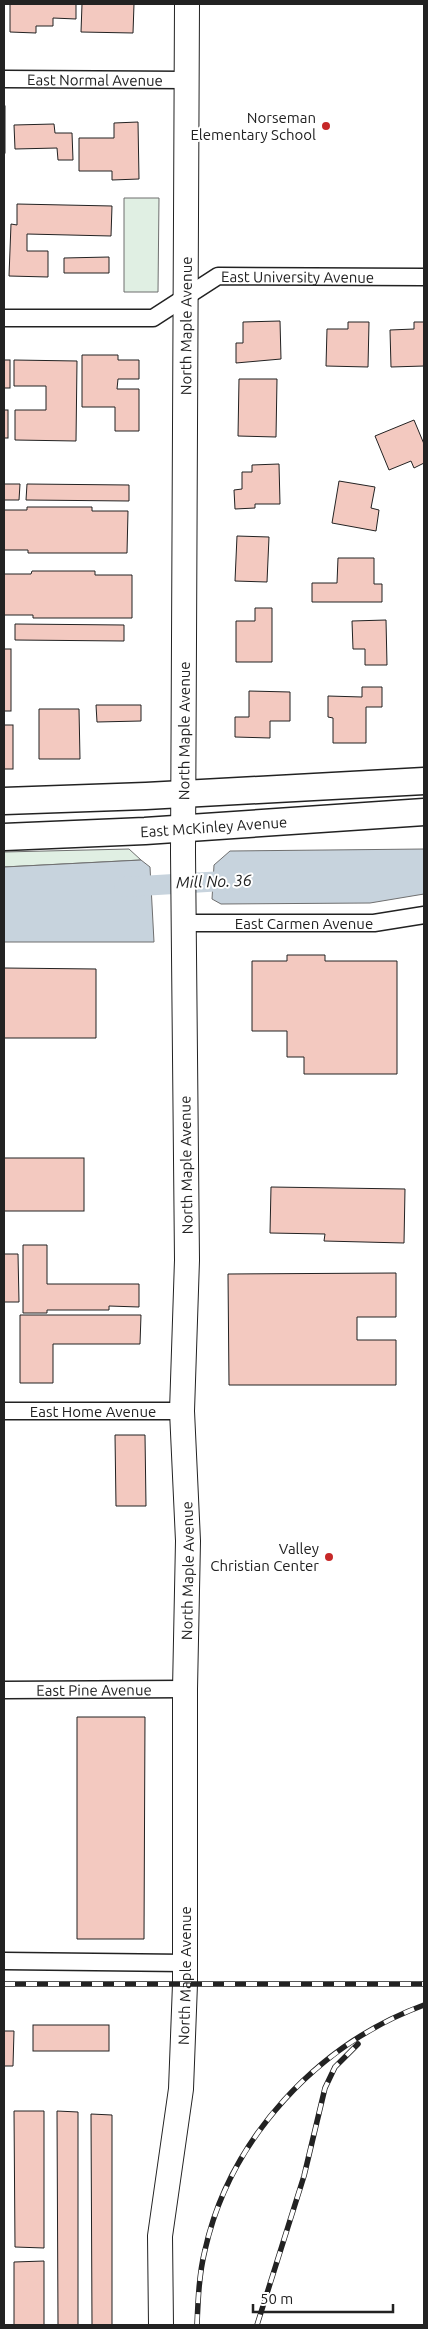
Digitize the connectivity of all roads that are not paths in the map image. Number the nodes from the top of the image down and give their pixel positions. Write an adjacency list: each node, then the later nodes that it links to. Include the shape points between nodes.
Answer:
1 (187, 4): 3 (street, North Maple Avenue)
2 (4, 79): 3 (street, East Normal Avenue)
3 (186, 80): 5 (street, North Maple Avenue)
4 (424, 277): 5 (street, East University Avenue, via 218,276)
5 (186, 297): 6 (street, East University Avenue, via 153,318); 8 (street, North Maple Avenue)
6 (4, 318)
7 (424, 781): 8 (main road)
8 (183, 794): 9 (main road); 11 (street, North Maple Avenue)
9 (4, 801)
10 (424, 812): 11 (main road, East McKinley Avenue)
11 (183, 829): 12 (main road, East McKinley Avenue); 14 (street, North Maple Avenue)
12 (4, 837)
13 (424, 915): 14 (street, East Carmen Avenue, via 374,923)
14 (183, 923): 16 (street, North Maple Avenue, via 187,1260)
15 (4, 1411): 16 (street, East Home Avenue)
16 (182, 1411): 17 (street, North Maple Avenue, via 188,1541)
17 (185, 1689): 18 (street, East Pine Avenue); 20 (street, North Maple Avenue)
18 (4, 1690)
19 (4, 1961): 20 (street)
20 (185, 1964): 21 (street, North Maple Avenue, via 181,2090 160,2236)
21 (160, 2325)

